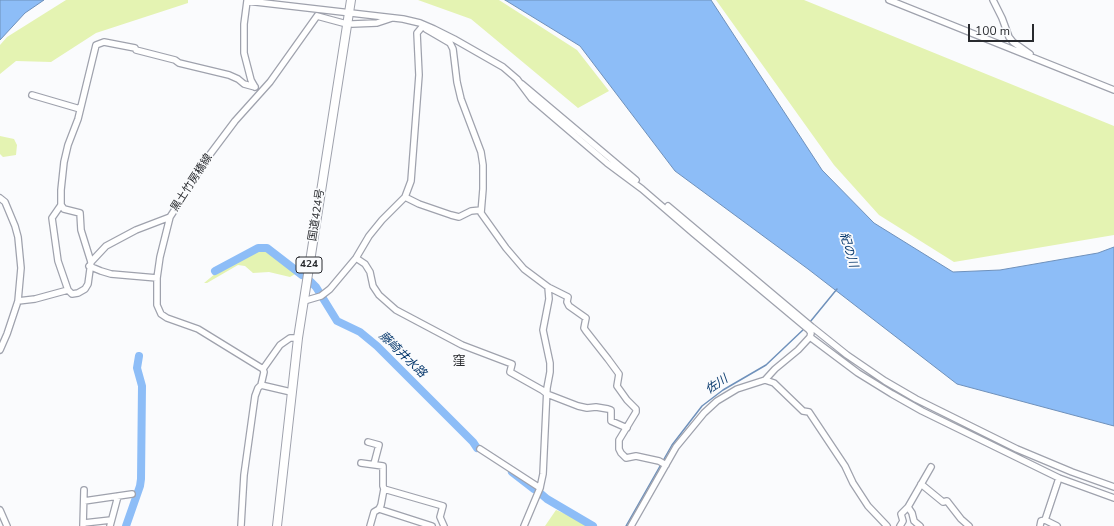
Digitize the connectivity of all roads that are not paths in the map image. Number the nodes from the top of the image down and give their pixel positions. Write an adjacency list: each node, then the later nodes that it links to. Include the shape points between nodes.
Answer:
1 (889, 0): 11 (street)
2 (993, 0): 11 (street, via 1009,37)
3 (350, 6): 4 (street); 6 (street); 28 (highway, 国道424号 / 424)
4 (315, 10): 5 (street); 12 (street, via 247,1 244,52)
5 (317, 16): 8 (street); 14 (street, 黒土竹房橋線)
6 (392, 18): 7 (street); 9 (street, via 377,23)
7 (412, 21): 10 (street); 29 (street, via 454,39 503,67 532,99)
8 (343, 23)
9 (352, 24)
10 (422, 27): 17 (street, via 417,32 419,75 411,181); 20 (street, via 450,43 452,49 461,99 481,152)
11 (1036, 59): 13 (street)
12 (255, 87): 14 (street); 16 (street, via 228,75 179,63 135,48 104,42 96,45)
13 (1114, 90)
14 (260, 94): 21 (street, 黒土竹房橋線, via 235,121 202,165)
15 (32, 95): 16 (street)
16 (80, 109): 19 (street, via 64,162)
17 (405, 197): 20 (street, via 459,217 471,211); 22 (street, via 369,236)
18 (0, 198): 27 (street, via 5,202 18,237 21,268)
19 (61, 205): 23 (street, via 64,210 80,213 81,230); 26 (street, via 52,218 58,261)
20 (481, 210): 25 (street, via 492,230 510,253 524,269)
21 (170, 217): 23 (street, 黒土竹房橋線, via 136,230 106,246); 24 (street)
22 (356, 258): 28 (street, via 330,289 322,295); 36 (street, via 365,264 370,272 373,286 379,295 396,310 462,345 512,364 510,372)
23 (90, 264): 24 (street, via 111,274); 26 (street, via 88,284 85,288 78,294 72,294)
24 (157, 278): 32 (street, via 157,305 161,314 198,329)
25 (548, 287): 36 (street, via 549,299 544,330 550,363); 37 (street, via 568,297 569,306 586,318 584,328 619,374 617,386 636,409)
26 (68, 290): 27 (street)
27 (18, 301): 31 (street)
28 (304, 301): 30 (highway, 国道424号 / 424)
29 (811, 331): 33 (street, via 798,350); 44 (street, via 858,374 922,411); 46 (street, via 916,399 1017,448)
30 (298, 338): 32 (street, via 290,338 280,345); 35 (highway, 国道424号 / 424)
31 (0, 350)
32 (263, 369): 34 (street)
33 (765, 380): 42 (street, via 736,389 704,413 676,447); 68 (street, via 774,383 803,411 810,412 868,506)
34 (261, 385): 35 (street); 61 (street, via 255,396 248,444)
35 (291, 392): 62 (highway, 国道424号 / 424)
36 (547, 394): 37 (street, via 578,406 611,410 611,421); 47 (street)
37 (627, 428): 42 (street, via 619,440 619,449 626,458 636,456)
38 (368, 442): 41 (street, via 379,445)
39 (480, 449): 47 (street)
40 (361, 463): 41 (street)
41 (374, 464): 48 (street, via 382,466)
42 (666, 465): 67 (street)
43 (931, 467): 45 (street)
44 (1059, 478): 52 (street); 57 (street)
45 (921, 484): 54 (street); 71 (street, via 944,502 947,501)
46 (1114, 487)
47 (540, 488): 66 (street)
48 (384, 489): 55 (street); 65 (street, via 444,506 440,517)
49 (84, 490): 53 (street)
50 (132, 494): 51 (street)
51 (118, 496): 53 (street); 58 (street)
52 (1114, 498)
53 (84, 501): 59 (street)
54 (908, 507): 69 (street, via 901,514 903,521); 70 (street, via 914,521)
55 (379, 509): 63 (street, via 374,512); 64 (street)
56 (0, 510): 60 (street)
57 (1045, 520): 72 (street, via 1041,521); 73 (street)
58 (110, 523): 59 (street)
59 (84, 525)
60 (7, 526)
61 (241, 526)
62 (277, 526)
63 (370, 526)
64 (432, 526)
65 (444, 526)
66 (524, 526)
67 (631, 526)
68 (887, 526)
69 (900, 526)
70 (920, 526)
71 (969, 526)
72 (1040, 526)
73 (1057, 526)

